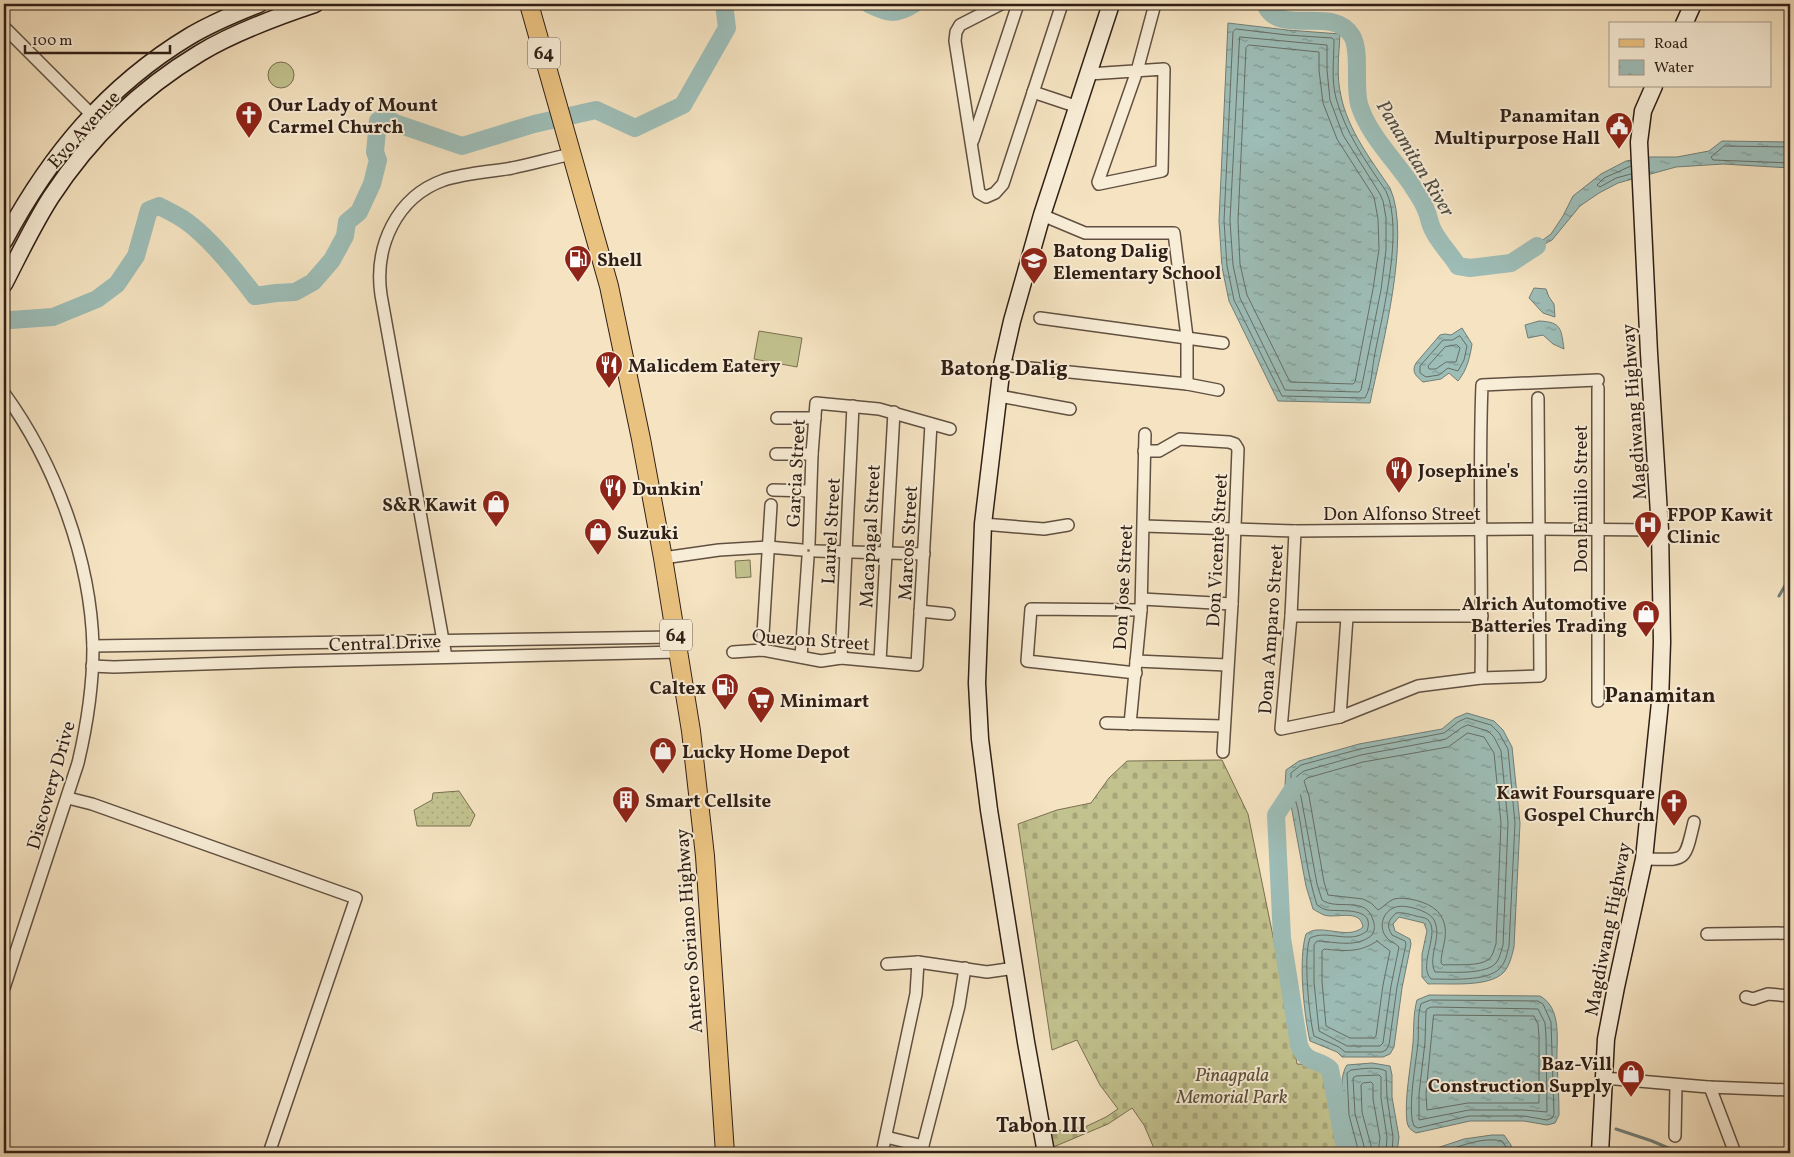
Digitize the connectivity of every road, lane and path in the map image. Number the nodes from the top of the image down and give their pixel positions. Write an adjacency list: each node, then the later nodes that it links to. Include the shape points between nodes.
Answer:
1 (259, 4): 10 (street, Evo Avenue)
2 (315, 4): 13 (street, Evo Avenue)
3 (529, 4): 22 (main road, Antero Soriano Highway / 64)
4 (1001, 4): 21 (street, via 960,25 956,32)
5 (1018, 4): 21 (street)
6 (1062, 4): 17 (street)
7 (1111, 4): 15 (street)
8 (1156, 4): 14 (street)
9 (1693, 4): 11 (street)
10 (229, 16): 13 (street); 19 (street, Evo Avenue, via 163,53)
11 (1685, 22)
12 (4, 27): 19 (street)
13 (237, 34): 20 (street, Evo Avenue, via 174,70)
14 (1137, 71): 14 (street, via 1098,182 1099,184 1162,171 1164,69); 15 (street)
15 (1089, 74): 18 (street)
16 (1653, 88): 58 (street, Magdiwang Highway, via 1641,117 1639,156)
17 (1033, 92): 18 (street); 21 (street, via 1003,184 986,197 979,194)
18 (1078, 107): 25 (street)
19 (91, 115): 20 (street); 23 (street, Evo Avenue)
20 (105, 128): 24 (street, Evo Avenue)
21 (972, 141)
22 (572, 154): 65 (main road, Antero Soriano Highway / 64, via 609,286); 73 (street, via 460,176 433,185 405,207 391,226 384,243 380,285)
23 (35, 187): 24 (street); 26 (street, Evo Avenue)
24 (51, 198): 27 (street, Evo Avenue)
25 (1042, 215): 29 (street, via 1085,233 1174,233); 31 (street)
26 (4, 241)
27 (4, 284)
28 (1040, 318): 29 (street)
29 (1188, 337): 30 (street); 32 (street)
30 (1223, 343)
31 (1002, 365): 32 (street); 35 (street)
32 (1188, 384): 33 (street)
33 (1218, 390)
34 (4, 393): 75 (street, Discovery Drive, via 33,439 67,516 85,583)
35 (999, 396): 38 (street); 51 (street)
36 (1538, 398): 55 (street)
37 (853, 406): 39 (street); 41 (street, Garcia Street, via 816,403); 62 (street, Laurel Street)
38 (1070, 409)
39 (894, 412): 42 (street); 63 (street, Macapagal Street)
40 (777, 418): 41 (street)
41 (815, 418): 47 (street, Garcia Street)
42 (931, 424): 43 (street); 64 (street, Marcos Street)
43 (950, 429)
44 (1145, 434): 45 (street, Don Jose Street)
45 (1144, 451): 53 (street, Don Jose Street); 54 (street, Don Vicente Street, via 1159,451 1180,439 1235,444 1238,449)
46 (776, 454): 47 (street)
47 (812, 454): 49 (street, Garcia Street)
48 (773, 490): 49 (street)
49 (810, 491): 61 (street, Garcia Street)
50 (771, 505): 60 (street)
51 (983, 524): 52 (street, via 1044,528); 102 (street, via 977,683 980,739)
52 (1068, 526)
53 (1144, 526): 54 (street, Don Alfonso Street); 67 (street, Don Jose Street)
54 (1235, 528): 59 (street, Don Alfonso Street); 66 (street, Don Vicente Street)
55 (1538, 529): 56 (street, Don Alfonso Street); 57 (street, Don Alfonso Street); 87 (street, via 1540,676)
56 (1597, 529): 57 (street, Don Emilio Street, via 1598,384 1482,385); 58 (street, Don Alfonso Street); 88 (street, Don Emilio Street)
57 (1480, 530): 59 (street, Don Alfonso Street); 71 (street, Don Emilio Street)
58 (1660, 530): 96 (street, Magdiwang Highway, via 1660,702)
59 (1294, 531): 70 (street, Dona Amparo Street)
60 (768, 547): 61 (street); 65 (street); 76 (street)
61 (808, 551): 62 (street); 79 (street, Garcia Street)
62 (847, 552): 63 (street); 80 (street, Laurel Street)
63 (885, 552): 64 (street); 81 (street, Macapagal Street)
64 (924, 554): 68 (street, Marcos Street)
65 (663, 558): 74 (main road, Antero Soriano Highway / 64)
66 (1232, 604): 67 (street); 84 (street, Don Vicente Street)
67 (1142, 605): 82 (street, Don Jose Street); 86 (street, via 1031,609 1030,618 1027,661)
68 (920, 611): 69 (street); 83 (street, Marcos Street)
69 (949, 614)
70 (1291, 616): 72 (street); 89 (street, Dona Amparo Street, via 1281,729)
71 (1482, 616): 72 (street); 87 (street, Don Emilio Street)
72 (1347, 617): 89 (street)
73 (444, 641): 74 (street, Central Drive); 75 (street, Central Drive); 78 (street)
74 (677, 645): 78 (street, Central Drive); 110 (main road, Antero Soriano Highway / 64, via 691,731 708,893)
75 (93, 646): 85 (street, Discovery Drive)
76 (762, 650): 77 (street, Quezon Street); 79 (street, Quezon Street)
77 (733, 652)
78 (446, 658): 85 (street, Central Drive)
79 (801, 658): 80 (street, Quezon Street, via 821,661)
80 (841, 658): 81 (street, Quezon Street)
81 (880, 661): 83 (street, Quezon Street)
82 (1136, 661): 84 (street); 86 (street, Don Jose Street)
83 (917, 665)
84 (1227, 665): 92 (street, Don Vicente Street)
85 (92, 666): 94 (street, Discovery Drive, via 86,731)
86 (1136, 673): 91 (street, Don Jose Street)
87 (1481, 678): 89 (street, via 1418,686)
88 (1598, 701)
89 (1340, 718)
90 (1106, 723): 91 (street)
91 (1130, 724): 92 (street)
92 (1223, 726): 93 (street, Don Vicente Street)
93 (1223, 752)
94 (68, 798): 103 (street, Discovery Drive); 114 (street, via 356,898)
95 (1694, 822): 96 (street, via 1684,856)
96 (1644, 859): 106 (street, Magdiwang Highway, via 1610,1013)
97 (1790, 933): 98 (street)
98 (1707, 934)
99 (918, 962): 100 (street); 101 (street); 112 (street, via 916,994)
100 (887, 964)
101 (965, 968): 102 (street, via 987,972); 113 (street, via 959,1006)
102 (1015, 968): 118 (street)
103 (4, 988)
104 (1790, 996): 105 (street)
105 (1746, 997)
106 (1604, 1078): 107 (street); 119 (street, Magdiwang Highway)
107 (1676, 1085): 108 (street); 111 (street)
108 (1710, 1087): 109 (street); 120 (street)
109 (1790, 1090)
110 (722, 1114): 115 (main road); 116 (main road, Antero Soriano Highway / 64)
111 (1675, 1136)
112 (886, 1137): 113 (street); 117 (street)
113 (922, 1150)
114 (269, 1153)
115 (719, 1153)
116 (725, 1153)
117 (882, 1153)
118 (1046, 1153)
119 (1600, 1153)
120 (1736, 1153)

